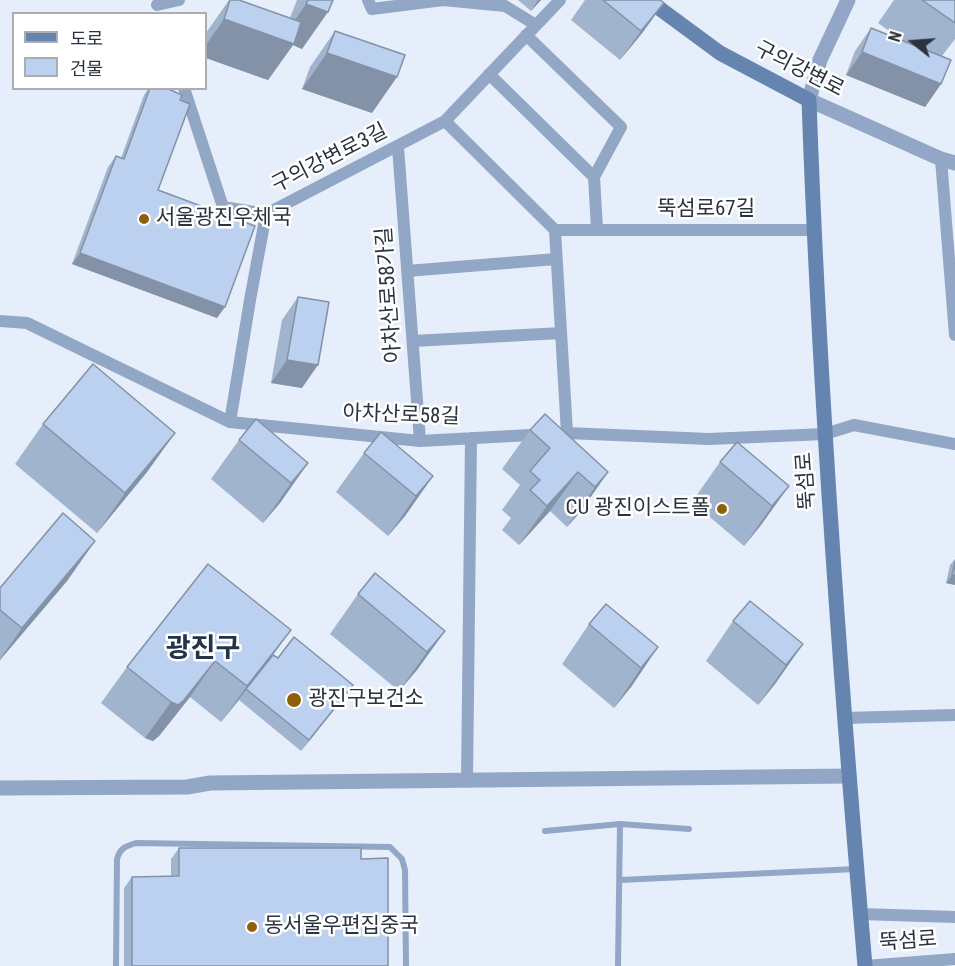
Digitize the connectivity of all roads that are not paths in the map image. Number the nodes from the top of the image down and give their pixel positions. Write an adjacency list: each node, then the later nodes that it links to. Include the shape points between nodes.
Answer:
1 (179, 0): 6 (street)
2 (368, 0): 7 (street, via 372,9 443,0 505,6)
3 (560, 0): 7 (street, 구의강변로3길)
4 (648, 0): 11 (main road, 구의강변로, via 720,52)
5 (848, 0): 11 (street, 뚝섬로, via 820,60)
6 (156, 6)
7 (536, 25): 8 (street, 구의강변로3길)
8 (526, 35): 9 (street, 구의강변로3길); 15 (street, via 621,127)
9 (489, 74): 12 (street, 구의강변로3길); 15 (street)
10 (185, 90): 16 (street, via 223,207)
11 (809, 100): 14 (street, 구의강변로); 19 (main road, 뚝섬로)
12 (445, 121): 13 (street, 구의강변로3길); 18 (street)
13 (398, 147): 16 (street, 구의강변로3길); 21 (street, 아차산로58가길)
14 (948, 161): 24 (street, 구의강변로)
15 (594, 177): 17 (street)
16 (266, 214): 26 (street, 구의강변로3길)
17 (597, 229): 18 (street, 뚝섬로67길); 19 (street, 뚝섬로67길)
18 (555, 230): 20 (street)
19 (814, 230): 28 (main road, 뚝섬로)
20 (556, 259): 21 (street); 23 (street)
21 (407, 272): 25 (street, 아차산로58가길)
22 (0, 321): 26 (street, 아차산로58길, via 27,323)
23 (561, 333): 25 (street); 27 (street)
24 (955, 335)
25 (413, 341): 30 (street, 아차산로58가길)
26 (230, 422): 30 (street, 아차산로58길)
27 (567, 433): 28 (street, 아차산로58길, via 709,439); 29 (street, 아차산로58길)
28 (825, 434): 31 (street, 아차산로58길, via 854,425); 33 (main road, 뚝섬로)
29 (471, 438): 30 (street, 아차산로58길); 35 (street)
30 (420, 441)
31 (955, 444)
32 (955, 715): 33 (street)
33 (845, 718): 34 (main road, 뚝섬로)
34 (849, 776): 35 (street); 40 (main road, 뚝섬로)
35 (467, 780): 36 (street)
36 (0, 788)
37 (620, 824): 38 (lane); 39 (lane); 41 (lane)
38 (689, 829)
39 (545, 831)
40 (856, 869): 41 (lane); 42 (main road, 뚝섬로)
41 (620, 880): 47 (lane)
42 (860, 914): 43 (street); 48 (main road, 뚝섬로)
43 (955, 917)
44 (955, 959): 48 (street, 뚝섬로)
45 (116, 966): 46 (lane, via 117,859 126,846 148,843 390,847 402,859 405,870)
46 (406, 966)
47 (618, 966)
48 (865, 966)

